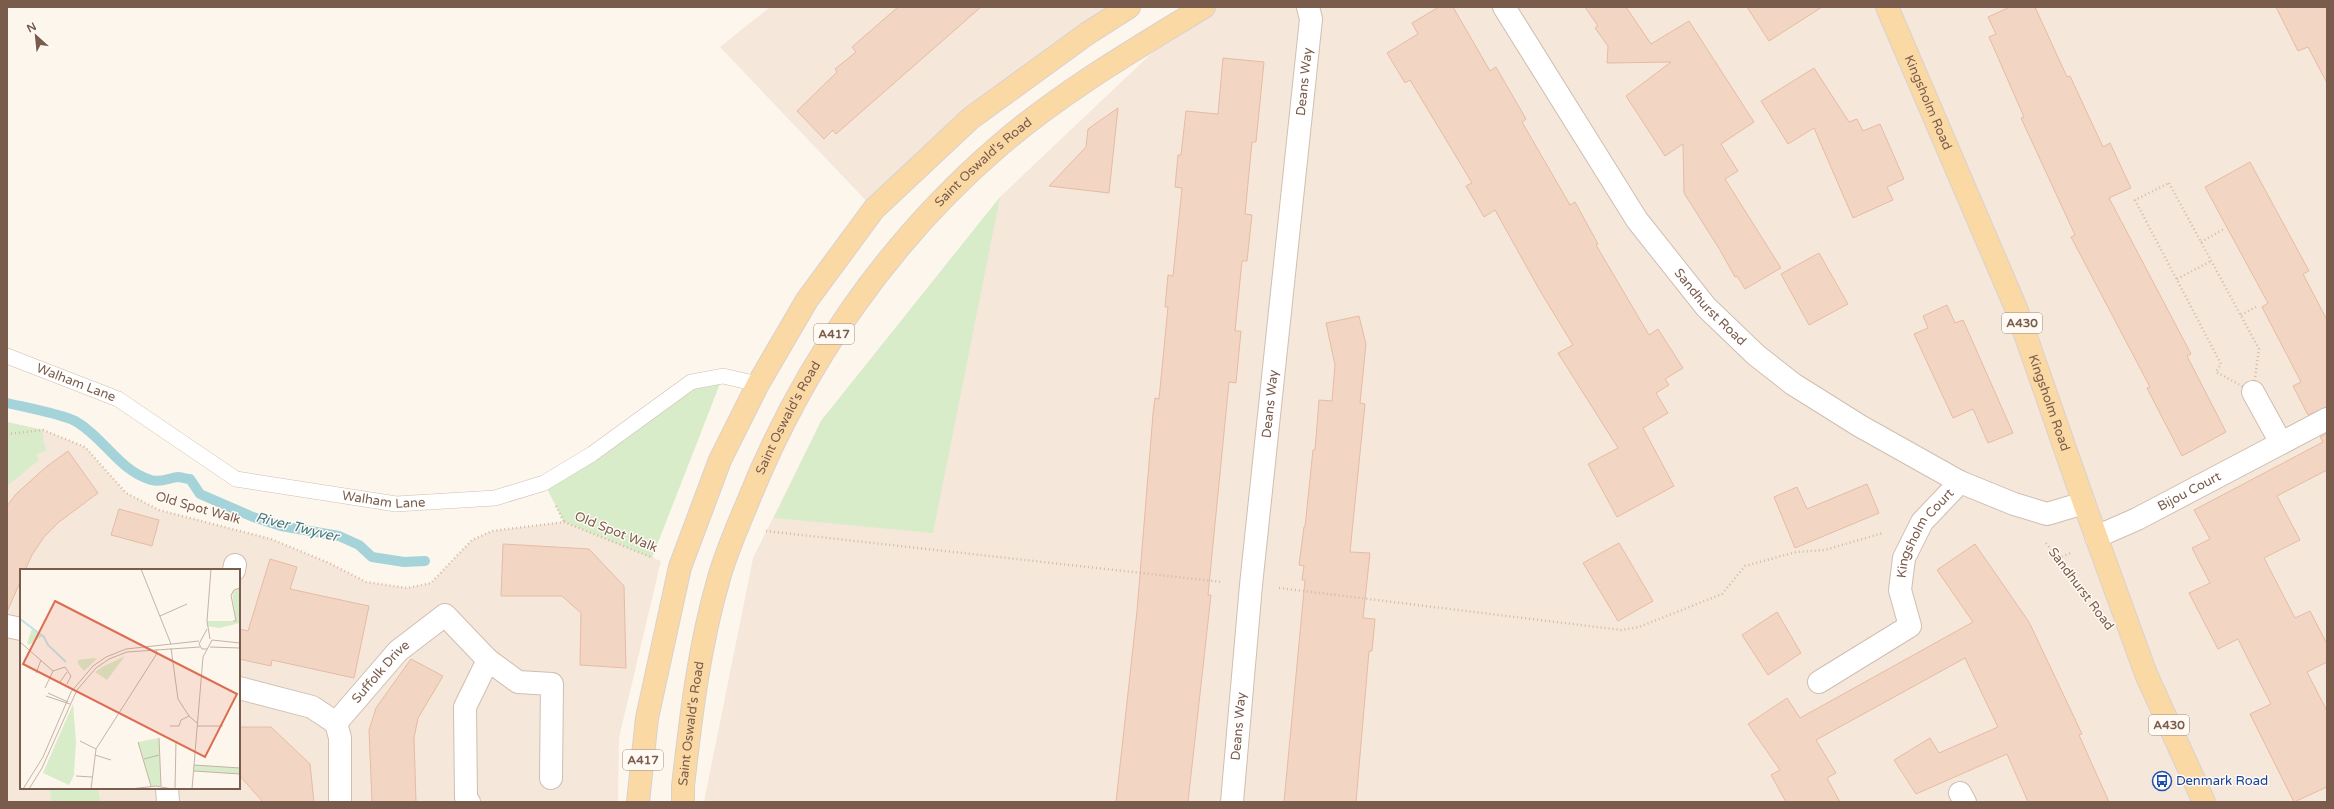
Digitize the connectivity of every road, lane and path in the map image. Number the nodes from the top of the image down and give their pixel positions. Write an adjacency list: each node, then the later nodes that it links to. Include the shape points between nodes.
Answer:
1 (1129, 7): 13 (main road, A417, via 1088,33 971,118 874,209 807,300)
2 (1204, 7): 22 (main road, Saint Oswald's Road / A417, via 1105,67 1059,99 1000,145 921,220 850,308 803,385 762,467)
3 (1308, 7): 25 (street, Deans Way, via 1311,19)
4 (1504, 7): 18 (street, Sandhurst Road, via 1637,220 1706,307 1756,355 1793,384 1860,426)
5 (1887, 7): 19 (main road, Kingsholm Road / A430, via 2016,308)
6 (2224, 229): 7 (path)
7 (2201, 242): 8 (path); 9 (path, via 2169,183 2135,200)
8 (2211, 261): 9 (path); 11 (path)
9 (2177, 280): 14 (path, via 2221,364 2216,372)
10 (2258, 306): 11 (path)
11 (2241, 315): 14 (path, via 2259,349)
12 (7, 356): 13 (lane, Walham Lane, via 118,399 236,479 396,504 495,498 544,483 592,454 690,382 723,376)
13 (758, 384): 24 (main road, A417, via 720,460)
14 (2253, 392): 17 (street)
15 (2327, 419): 17 (street, Bijou Court)
16 (7, 434): 24 (path, Old Spot Walk, via 43,430 85,447 126,493 159,510 271,539 329,563 366,582 407,588 431,583 472,540 492,531 564,522)
17 (2281, 443): 23 (street, Bijou Court, via 2137,519)
18 (1960, 482): 20 (street, Sandhurst Road); 21 (street, Kingsholm Court)
19 (2084, 503): 20 (street, Sandhurst Road, via 2047,514); 23 (main road, Kingsholm Road / A430)
20 (2014, 504): 26 (path, Sandhurst Road)
21 (1922, 522): 25 (path, via 1825,550 1796,552 1745,566 1722,594 1638,627 1620,630); 30 (street, Kingsholm Court, via 1904,558 1900,590 1910,626)
22 (737, 528): 25 (path); 39 (main road, Saint Oswald's Road / A417, via 719,577 697,676)
23 (2096, 537): 41 (main road, Kingsholm Road / A430, via 2146,674)
24 (680, 567): 38 (main road, A417, via 647,718)
25 (1251, 585): 40 (street, Deans Way)
26 (2086, 594)
27 (7, 626): 28 (street)
28 (20, 629)
29 (488, 660): 32 (street, Suffolk Drive, via 444,615 398,651); 33 (street, via 518,682 552,684); 37 (street, via 465,707 466,798)
30 (1819, 682)
31 (240, 688): 32 (street, via 312,708)
32 (336, 723): 36 (street, via 340,738)
33 (551, 778)
34 (167, 789): 35 (street)
35 (168, 802)
36 (340, 802)
37 (469, 802)
38 (638, 802)
39 (683, 802)
40 (1232, 802)
41 (2204, 802)

